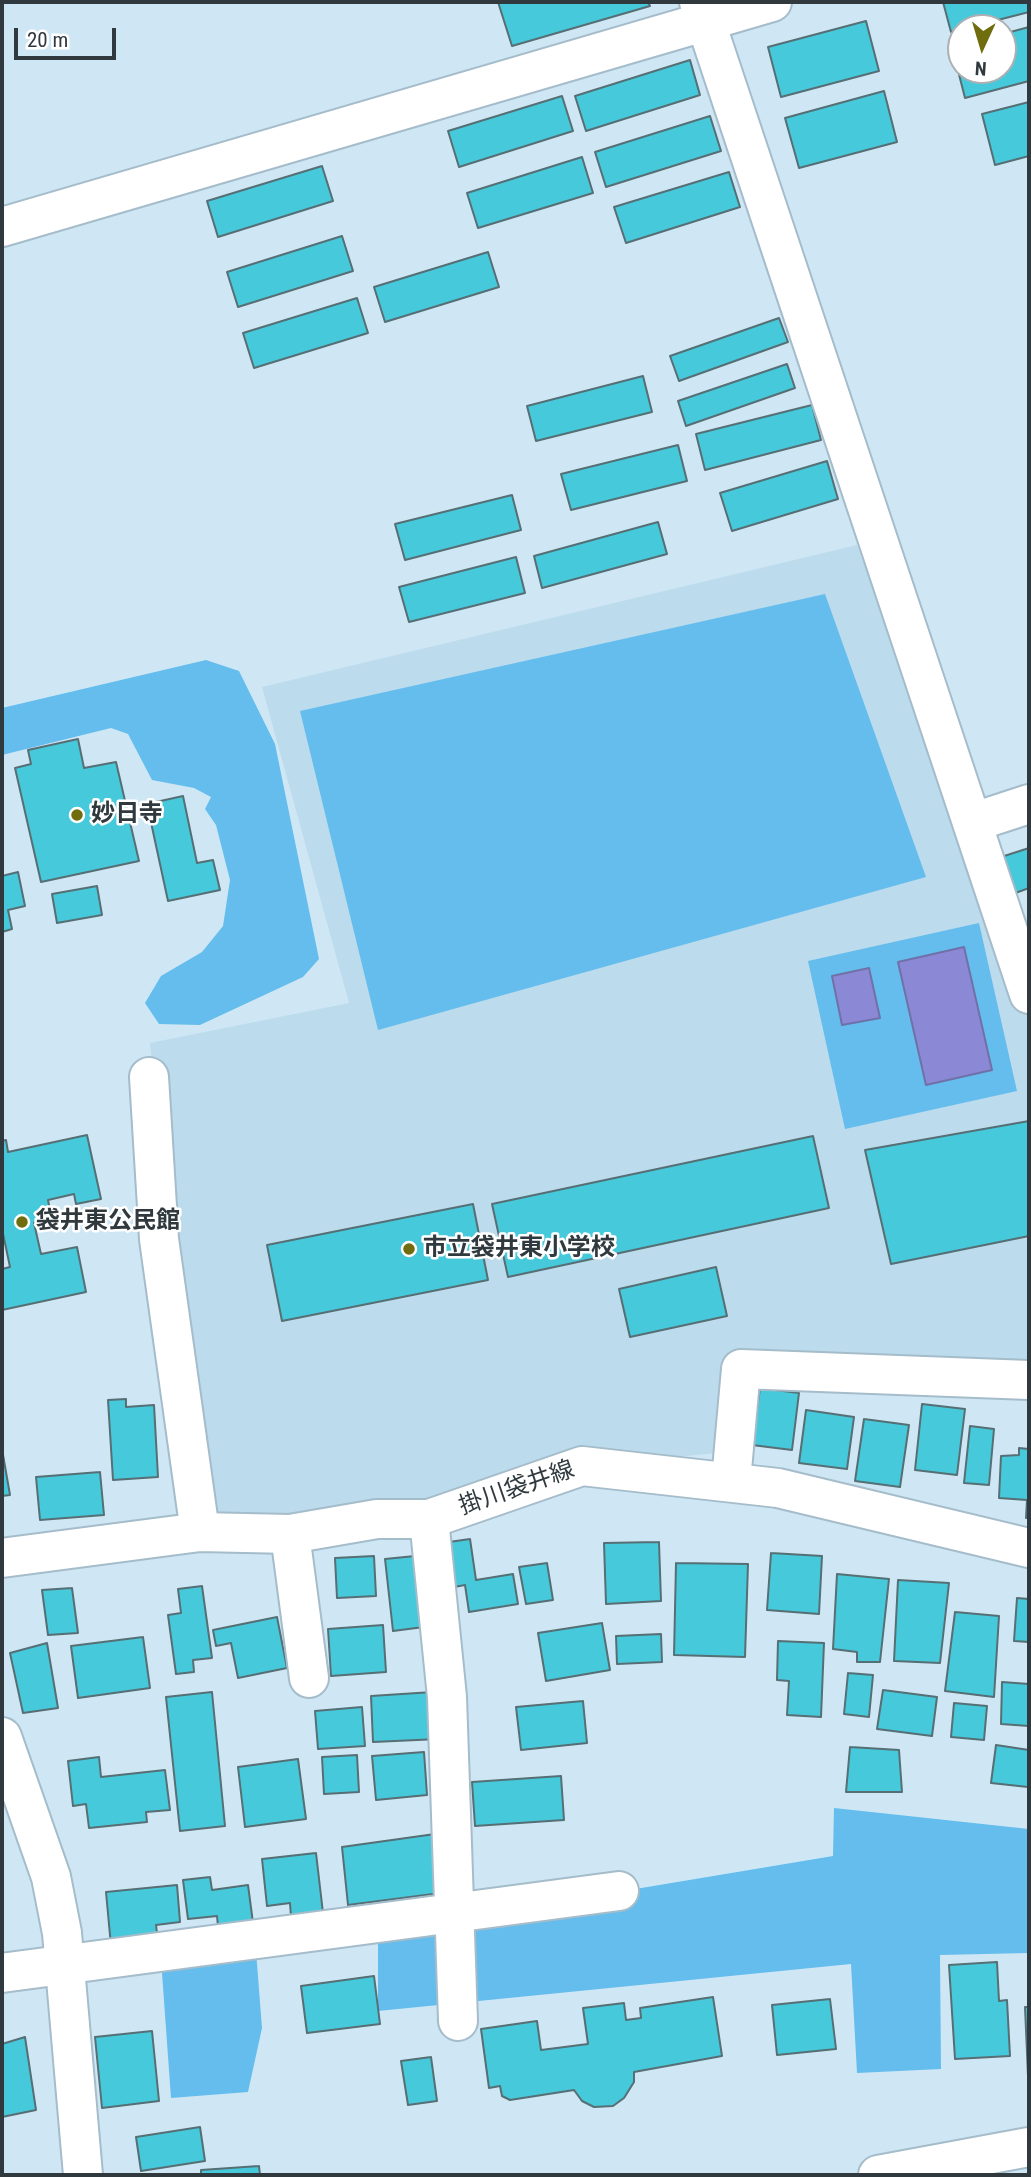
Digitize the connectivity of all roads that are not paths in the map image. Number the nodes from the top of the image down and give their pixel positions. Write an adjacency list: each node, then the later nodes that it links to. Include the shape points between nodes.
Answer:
1 (772, 2): 2 (main road)
2 (702, 12): 3 (main road); 5 (main road)
3 (2, 228)
4 (1029, 804): 5 (main road)
5 (974, 822): 6 (main road)
6 (1029, 994)
7 (149, 1077): 11 (main road, via 159,1239)
8 (1029, 1380): 9 (main road, via 741,1369)
9 (731, 1481): 10 (main road, 掛川袋井線, via 582,1466); 13 (main road, 掛川袋井線)
10 (429, 1519): 12 (main road, 掛川袋井線, via 377,1519); 18 (main road, via 447,1697)
11 (200, 1532): 12 (main road, 掛川袋井線); 14 (main road, 掛川袋井線)
12 (290, 1534): 15 (main road)
13 (1029, 1548)
14 (2, 1558)
15 (309, 1678)
16 (2, 1737): 19 (main road, via 51,1877)
17 (619, 1891): 18 (main road)
18 (453, 1912): 19 (main road); 21 (main road)
19 (65, 1963): 20 (main road); 23 (main road)
20 (2, 1973)
21 (458, 2021)
22 (1029, 2147): 24 (main road)
23 (83, 2175)
24 (878, 2175)

